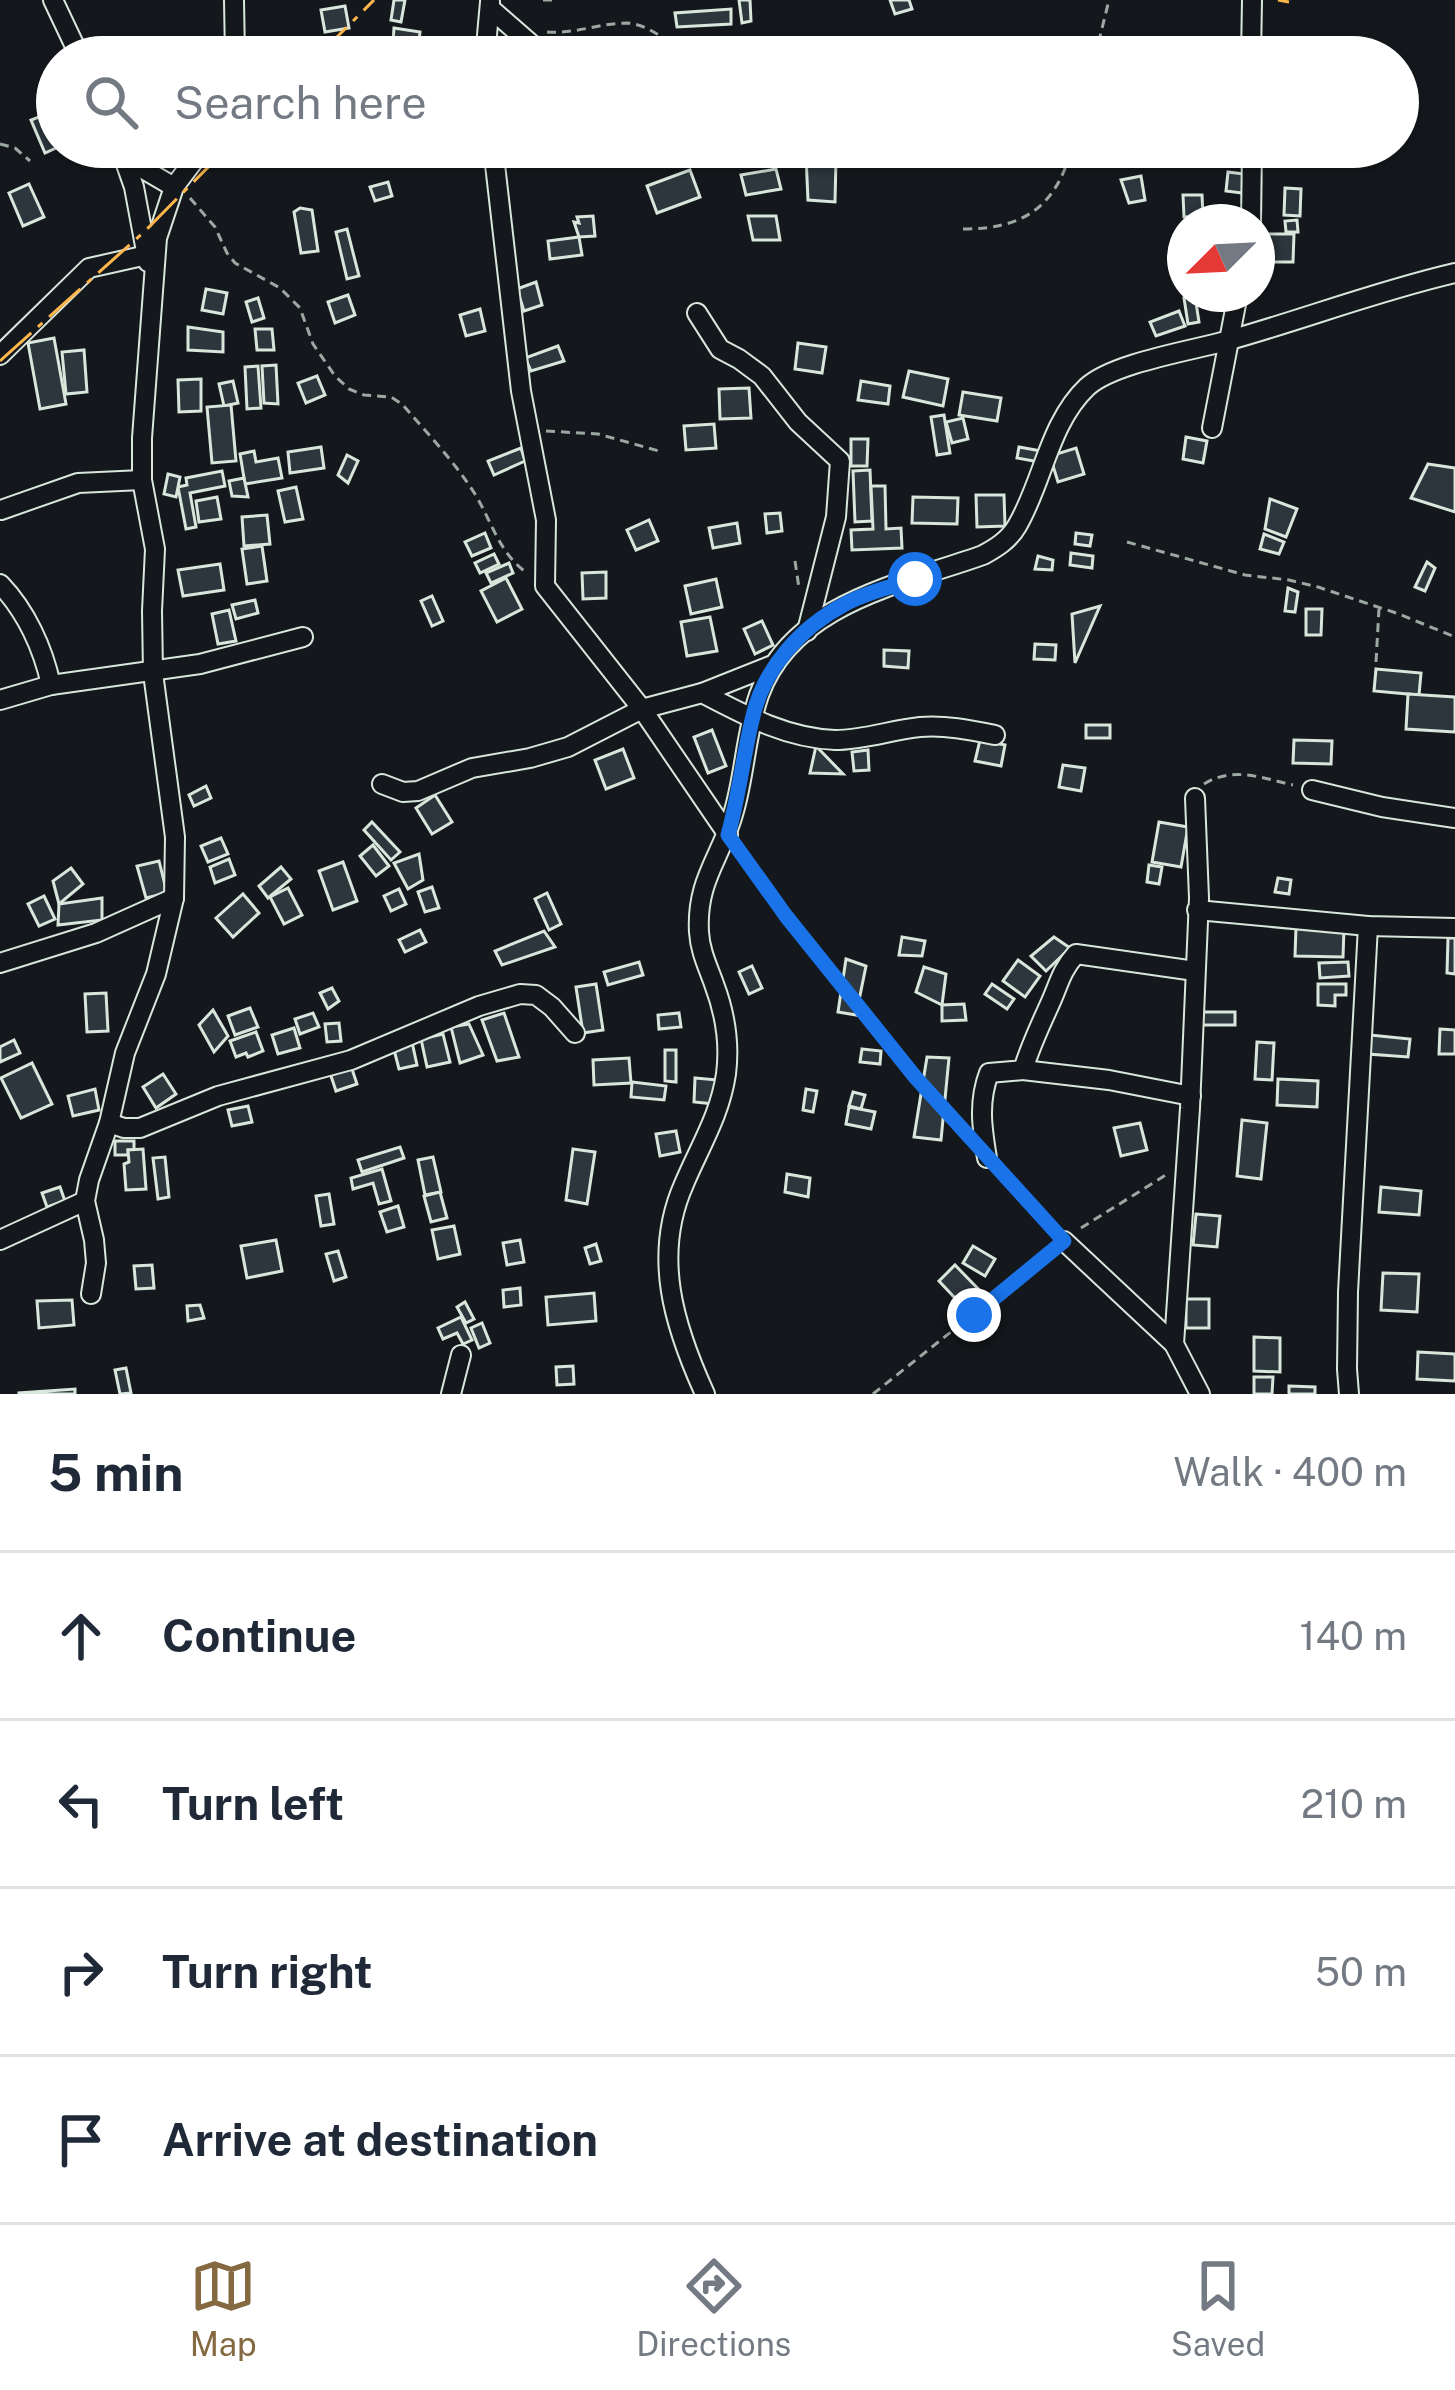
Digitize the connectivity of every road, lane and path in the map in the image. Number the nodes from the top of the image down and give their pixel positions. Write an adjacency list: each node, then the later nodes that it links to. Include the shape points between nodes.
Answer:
1 (53, 0): 9 (street)
2 (234, 0): 10 (street)
3 (544, 0): 4 (path)
4 (557, 0)
5 (1109, 0): 14 (path)
6 (1252, 0): 15 (street)
7 (490, 4): 8 (street); 11 (street)
8 (515, 30): 12 (street); 13 (path, via 627,23)
9 (70, 36)
10 (235, 36)
11 (487, 36)
12 (522, 36)
13 (657, 36)
14 (1100, 36)
15 (1251, 36)
16 (0, 143): 17 (path)
17 (30, 160)
18 (127, 168): 27 (street)
19 (146, 168): 24 (street)
20 (188, 168): 24 (street)
21 (496, 168): 35 (street)
22 (1063, 168): 26 (path, via 1027,218)
23 (1253, 168): 25 (street)
24 (174, 187): 29 (street); 40 (path, via 206,213 235,263 300,308 313,344 349,389 402,404 466,481)
25 (1253, 204)
26 (963, 229)
27 (147, 255): 29 (street); 33 (street, via 89,268)
28 (1455, 274): 32 (street)
29 (152, 279): 37 (street)
30 (1234, 312): 32 (street)
31 (697, 314): 43 (street, via 720,349 762,376 840,461 836,517)
32 (1227, 341): 34 (street); 43 (street, via 1089,385 1002,544 847,602)
33 (0, 355)
34 (1212, 428)
35 (526, 430): 36 (path, via 598,434); 52 (street, via 546,520 545,586)
36 (659, 451)
37 (142, 480): 38 (street, via 78,483); 48 (street, via 155,549)
38 (1, 510)
39 (1127, 542): 42 (path)
40 (516, 565)
41 (0, 584): 49 (street, via 33,632)
42 (1380, 607): 45 (path); 46 (path)
43 (807, 631): 47 (street)
44 (303, 637): 48 (street)
45 (1455, 637)
46 (1376, 662)
47 (775, 664): 50 (street); 53 (street)
48 (153, 673): 49 (street); 60 (street, via 175,837)
49 (51, 685): 51 (street)
50 (701, 693): 52 (street); 53 (street)
51 (0, 700)
52 (642, 709): 55 (street, via 568,747 472,768 418,791); 59 (street)
53 (752, 718): 54 (street, via 834,740 940,726); 59 (street)
54 (995, 735)
55 (382, 784)
56 (1312, 790): 57 (path, via 1221,774); 58 (street)
57 (1195, 798): 61 (street)
58 (1455, 818)
59 (728, 835): 70 (path); 79 (street, via 708,872 699,936 722,1006 728,1062 713,1125 677,1200 666,1260 671,1303)
60 (174, 898): 64 (street); 69 (street)
61 (1197, 910): 62 (street); 65 (street)
62 (1368, 926): 63 (street); 82 (street)
63 (1455, 928)
64 (0, 963)
65 (1195, 970): 67 (street, via 1076,954); 68 (street)
66 (575, 1033): 69 (street, via 536,995 520,994 351,1060 218,1096 140,1128)
67 (1023, 1070): 68 (street); 70 (street, via 989,1073 981,1112)
68 (1191, 1096): 71 (street)
69 (109, 1123): 72 (street)
70 (986, 1158): 74 (path)
71 (1186, 1163): 74 (path); 76 (street)
72 (85, 1201): 73 (street); 75 (street, via 96,1263)
73 (0, 1240)
74 (1064, 1241): 76 (street); 80 (path)
75 (91, 1294)
76 (1174, 1344): 81 (street)
77 (460, 1355): 78 (street)
78 (452, 1394)
79 (705, 1394)
80 (873, 1394)
81 (1200, 1394)
82 (1349, 1394)

